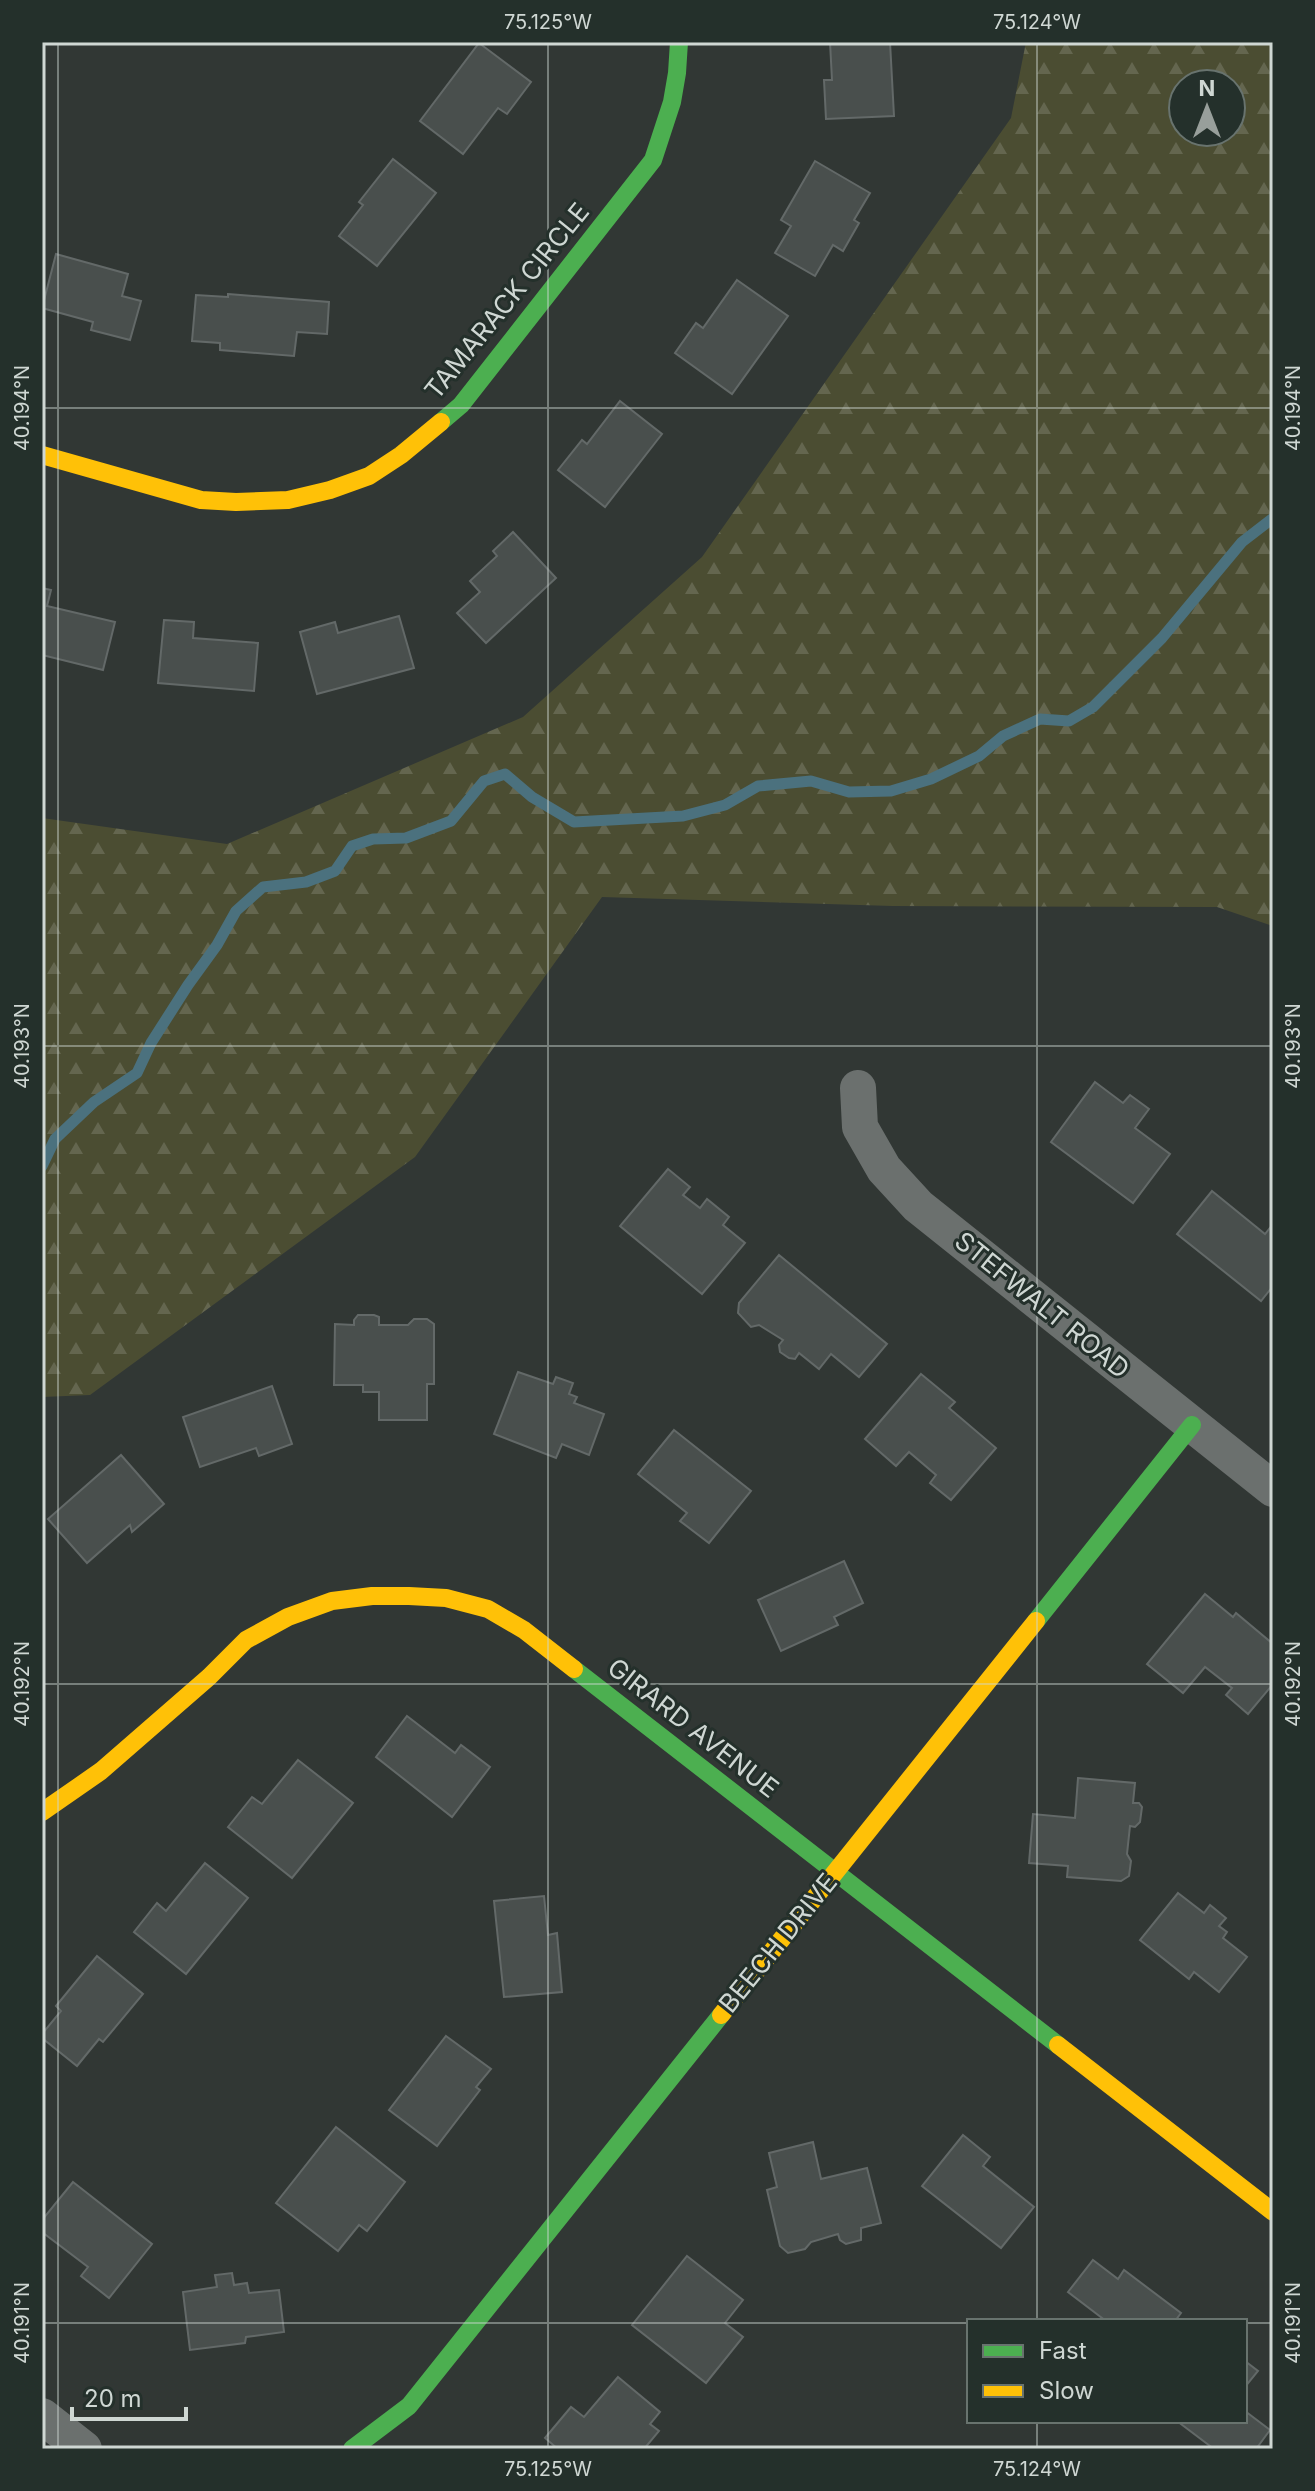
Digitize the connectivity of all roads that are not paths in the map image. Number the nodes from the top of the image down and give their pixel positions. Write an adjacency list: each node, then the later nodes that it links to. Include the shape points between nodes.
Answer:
1 (679, 42): 2 (street, TAMARACK CIRCLE, via 669,118 653,160 461,405 369,476 288,500 201,500)
2 (42, 455)
3 (858, 1088): 4 (street, STEFWALT ROAD, via 860,1127 884,1169 918,1206)
4 (1192, 1425): 5 (street, STEFWALT ROAD); 7 (street, BEECH DRIVE)
5 (1273, 1489)
6 (42, 1812): 7 (street, GIRARD AVENUE, via 101,1771 246,1640 274,1624 332,1601 433,1597 488,1609 524,1630)
7 (835, 1873): 8 (street, GIRARD AVENUE); 11 (street, BEECH DRIVE, via 409,2406)
8 (1273, 2212)
9 (42, 2416): 10 (street)
10 (84, 2449)
11 (352, 2449)

